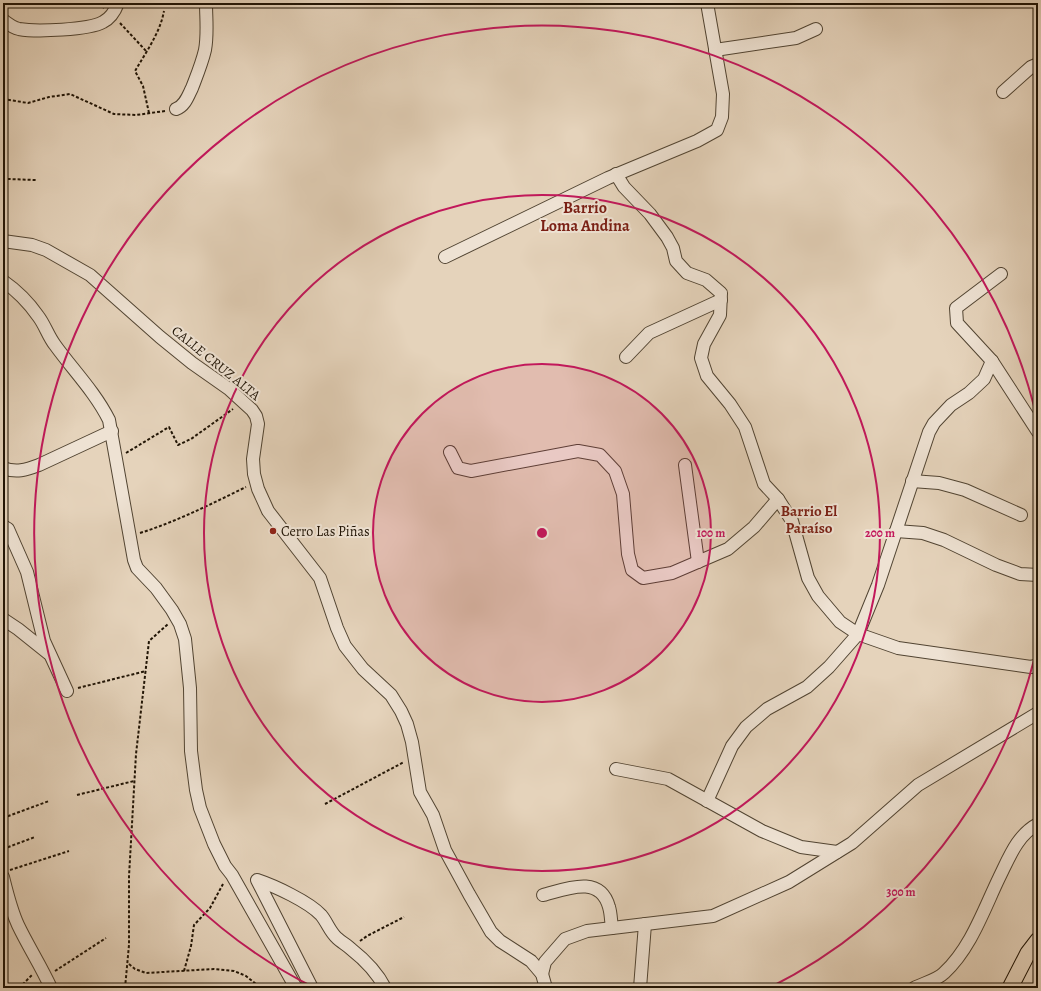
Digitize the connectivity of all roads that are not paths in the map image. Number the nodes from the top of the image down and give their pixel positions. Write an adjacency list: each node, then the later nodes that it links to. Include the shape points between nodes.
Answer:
1 (118, 3): 4 (street, via 112,15 97,26 18,29)
2 (206, 3): 9 (street, via 206,41 201,66 182,107)
3 (707, 3): 6 (street)
4 (3, 20)
5 (816, 29): 6 (street, via 796,38)
6 (715, 50): 10 (street, via 723,94 722,117 717,130 697,141)
7 (1038, 64): 8 (street, via 1031,67)
8 (1003, 92)
9 (176, 109)
10 (616, 174): 12 (street); 15 (street, via 667,237 676,261 686,273 706,280 721,293)
11 (3, 241): 45 (street, CALLE CRUZ ALTA, via 32,244 90,275 160,337 229,389 252,410 258,424 253,459 254,474 268,510 320,578 345,646 363,669 391,695 401,712 412,742 420,792 433,815 445,850 491,932 500,941 531,961)
12 (444, 257)
13 (1001, 274): 17 (street, via 956,308 957,323)
14 (3, 281): 18 (street, via 16,291 38,316 54,344 103,407)
15 (721, 300): 16 (street, via 649,333); 24 (street, via 720,315 704,344 702,358 707,376 745,427 764,484)
16 (626, 357)
17 (992, 361): 19 (street); 23 (street, via 984,379 951,405 934,423)
18 (112, 431): 22 (street, via 27,470 18,472); 47 (street, via 134,560 176,616 185,638 190,688 191,751 200,808 225,866)
19 (1038, 432)
20 (450, 452): 28 (street, via 458,468 471,471 578,451 600,455 615,471 623,494 628,554 632,570 643,578 672,573)
21 (685, 465): 28 (street)
22 (3, 468)
23 (912, 481): 25 (street, via 939,483 965,490); 27 (street)
24 (778, 499): 28 (street, via 754,527 728,549); 31 (street, via 792,521 808,578 818,596 840,622)
25 (1020, 515)
26 (3, 526): 32 (street, via 8,529 27,572 44,641)
27 (896, 530): 29 (street, via 930,535 1020,574); 31 (street)
28 (698, 562)
29 (1038, 575)
30 (3, 619): 32 (street)
31 (858, 634): 33 (street, via 898,648 1031,667); 37 (street, via 807,687 767,709 746,727 732,746)
32 (51, 655): 34 (street)
33 (1038, 665)
34 (67, 691)
35 (1038, 714): 39 (street, via 918,785)
36 (616, 769): 37 (street, via 668,779)
37 (707, 800): 39 (street, via 768,834 801,847)
38 (1038, 824): 52 (street, via 1014,846 972,935 956,960 943,974)
39 (837, 852): 42 (street, via 789,882 713,916)
40 (3, 877): 46 (street, via 17,923)
41 (543, 896): 43 (street, via 576,886 590,887 602,892 609,906)
42 (646, 924): 43 (street); 51 (street)
43 (612, 928): 45 (street, via 587,931 565,939 545,962)
44 (1038, 940): 53 (main road, via 1028,953)
45 (542, 974): 50 (street, CALLE CRUZ ALTA)
46 (46, 977)
47 (296, 988)
48 (312, 988): 49 (street, via 257,880 310,906 322,916 336,937 369,964)
49 (385, 988)
50 (546, 988)
51 (640, 988)
52 (914, 988)
53 (1010, 988)

